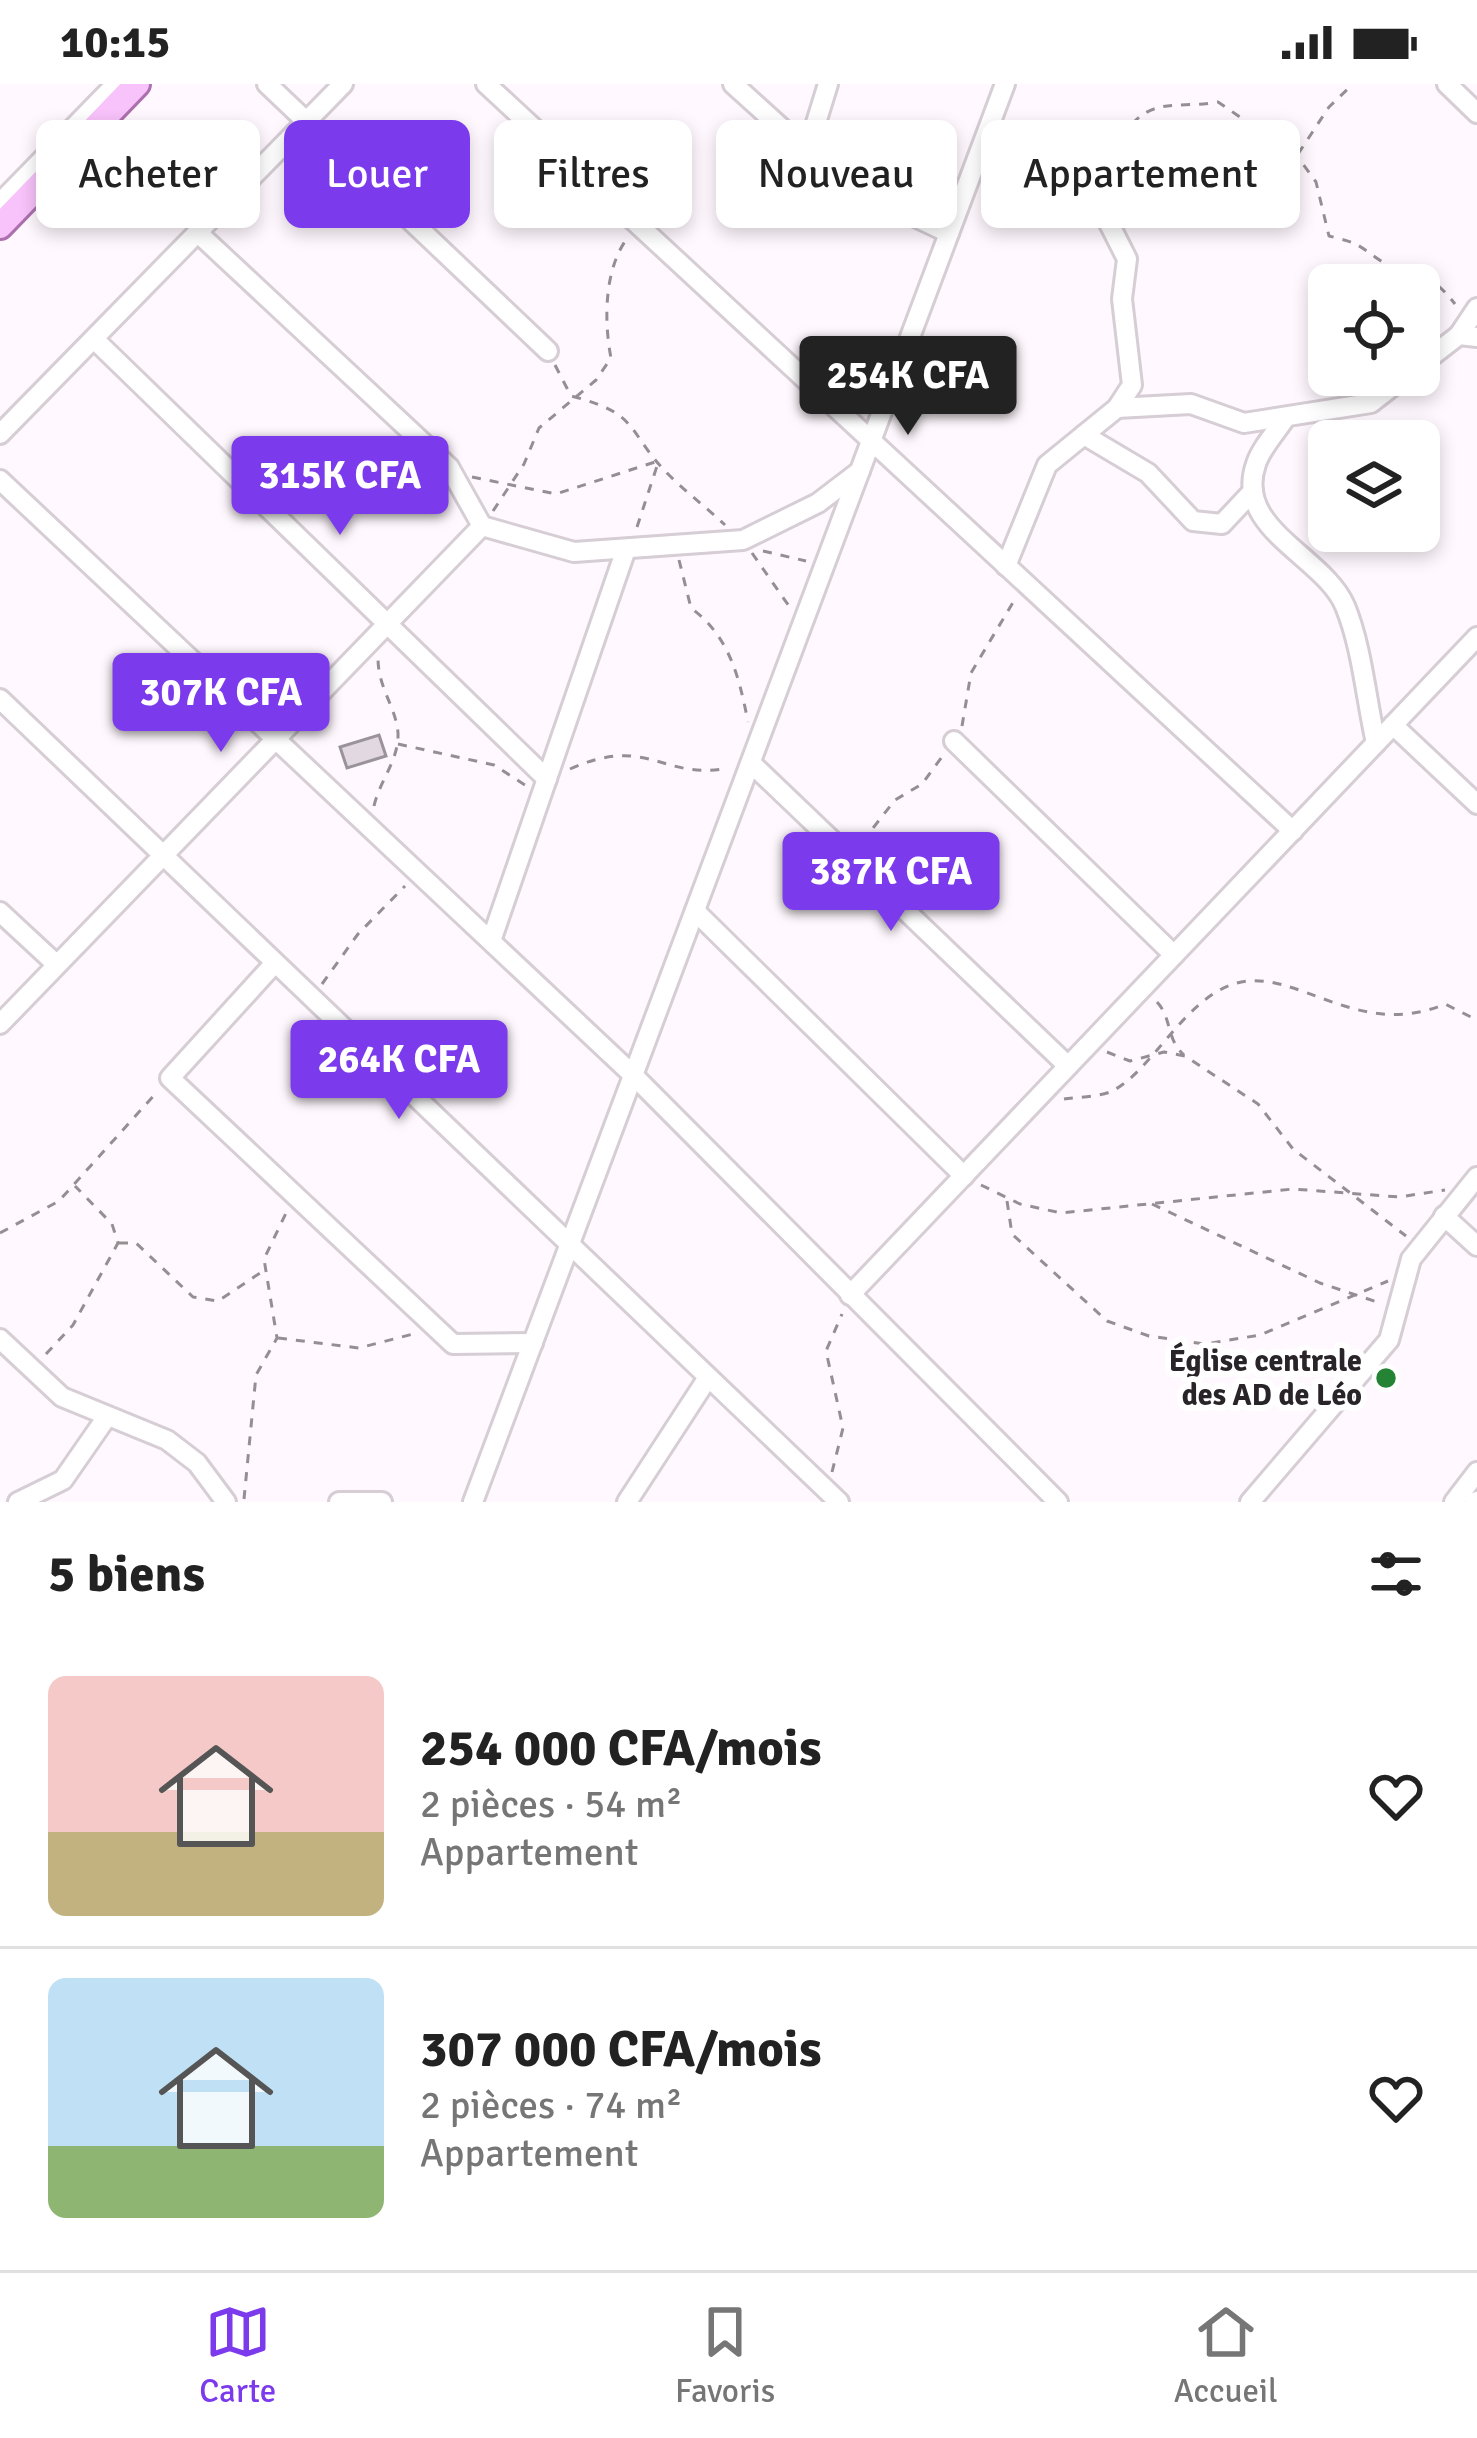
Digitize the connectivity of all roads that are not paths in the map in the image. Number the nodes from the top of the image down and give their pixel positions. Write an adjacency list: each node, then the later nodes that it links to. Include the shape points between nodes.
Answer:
1 (116, 84): 18 (street)
2 (137, 84): 19 (main road)
3 (267, 84): 13 (street)
4 (343, 84): 13 (street)
5 (486, 84): 35 (street)
6 (733, 84): 14 (street)
7 (828, 84): 15 (street)
8 (1005, 84): 17 (street)
9 (1447, 84): 12 (street)
10 (1475, 84): 11 (street)
11 (1477, 100)
12 (1477, 112)
13 (308, 120)
14 (772, 120)
15 (817, 120)
16 (284, 144): 22 (street)
17 (980, 152): 23 (street); 30 (street, via 1073,152 1127,259 1122,299 1132,385)
18 (0, 202)
19 (0, 226)
20 (420, 228): 27 (street)
21 (938, 228): 23 (street)
22 (197, 232): 26 (street); 40 (street, via 448,467)
23 (949, 233): 35 (street)
24 (1477, 308): 25 (street)
25 (1468, 336): 28 (street)
26 (94, 338): 33 (street); 43 (street)
27 (548, 351)
28 (1440, 353)
29 (1380, 396): 31 (street)
30 (1117, 408): 32 (street, via 1191,404); 34 (street)
31 (1286, 416): 32 (street); 36 (street)
32 (1244, 423): 36 (street)
33 (0, 434)
34 (1084, 435): 39 (street, via 1148,473 1193,521 1222,524); 42 (street, via 1047,466)
35 (871, 441): 37 (street); 42 (street)
36 (1256, 464): 39 (street)
37 (860, 471): 41 (street, via 818,503 742,539); 50 (street)
38 (0, 480): 47 (street)
39 (1253, 491): 49 (street, via 1268,525 1345,605)
40 (482, 526): 41 (street, via 574,552); 43 (street)
41 (630, 551): 51 (street)
42 (1006, 566): 53 (street)
43 (383, 628): 47 (street); 51 (street)
44 (1477, 637): 46 (street)
45 (0, 699): 54 (street)
46 (1393, 725): 49 (street); 52 (street)
47 (277, 737): 54 (street); 57 (street)
48 (954, 741): 58 (street)
49 (1376, 743): 53 (street)
50 (753, 760): 55 (street); 62 (street)
51 (544, 787): 57 (street)
52 (1477, 804)
53 (1292, 831): 58 (street)
54 (159, 855): 59 (street); 60 (street)
55 (695, 911): 63 (street); 64 (street)
56 (0, 912): 59 (street)
57 (491, 941): 63 (street)
58 (1174, 955): 62 (street)
59 (56, 964): 61 (street)
60 (273, 964): 67 (street); 71 (street, via 170,1078 453,1344)
61 (0, 1024)
62 (1068, 1066): 64 (street)
63 (633, 1075): 67 (street); 69 (street)
64 (964, 1176): 69 (street)
65 (1475, 1182): 66 (street)
66 (1444, 1216): 68 (street); 83 (street, via 1415,1253 1389,1340)
67 (569, 1246): 71 (street); 72 (street)
68 (1477, 1246)
69 (850, 1295): 76 (street)
70 (0, 1339): 73 (street, via 62,1397)
71 (533, 1342): 81 (street)
72 (707, 1379): 75 (street); 82 (street)
73 (106, 1418): 77 (street, via 63,1480); 78 (street, via 167,1440)
74 (1477, 1472): 84 (street)
75 (833, 1497)
76 (1052, 1500)
77 (18, 1502)
78 (226, 1502)
79 (340, 1502): 80 (street)
80 (382, 1502)
81 (473, 1502)
82 (626, 1502)
83 (1250, 1502)
84 (1454, 1502)

